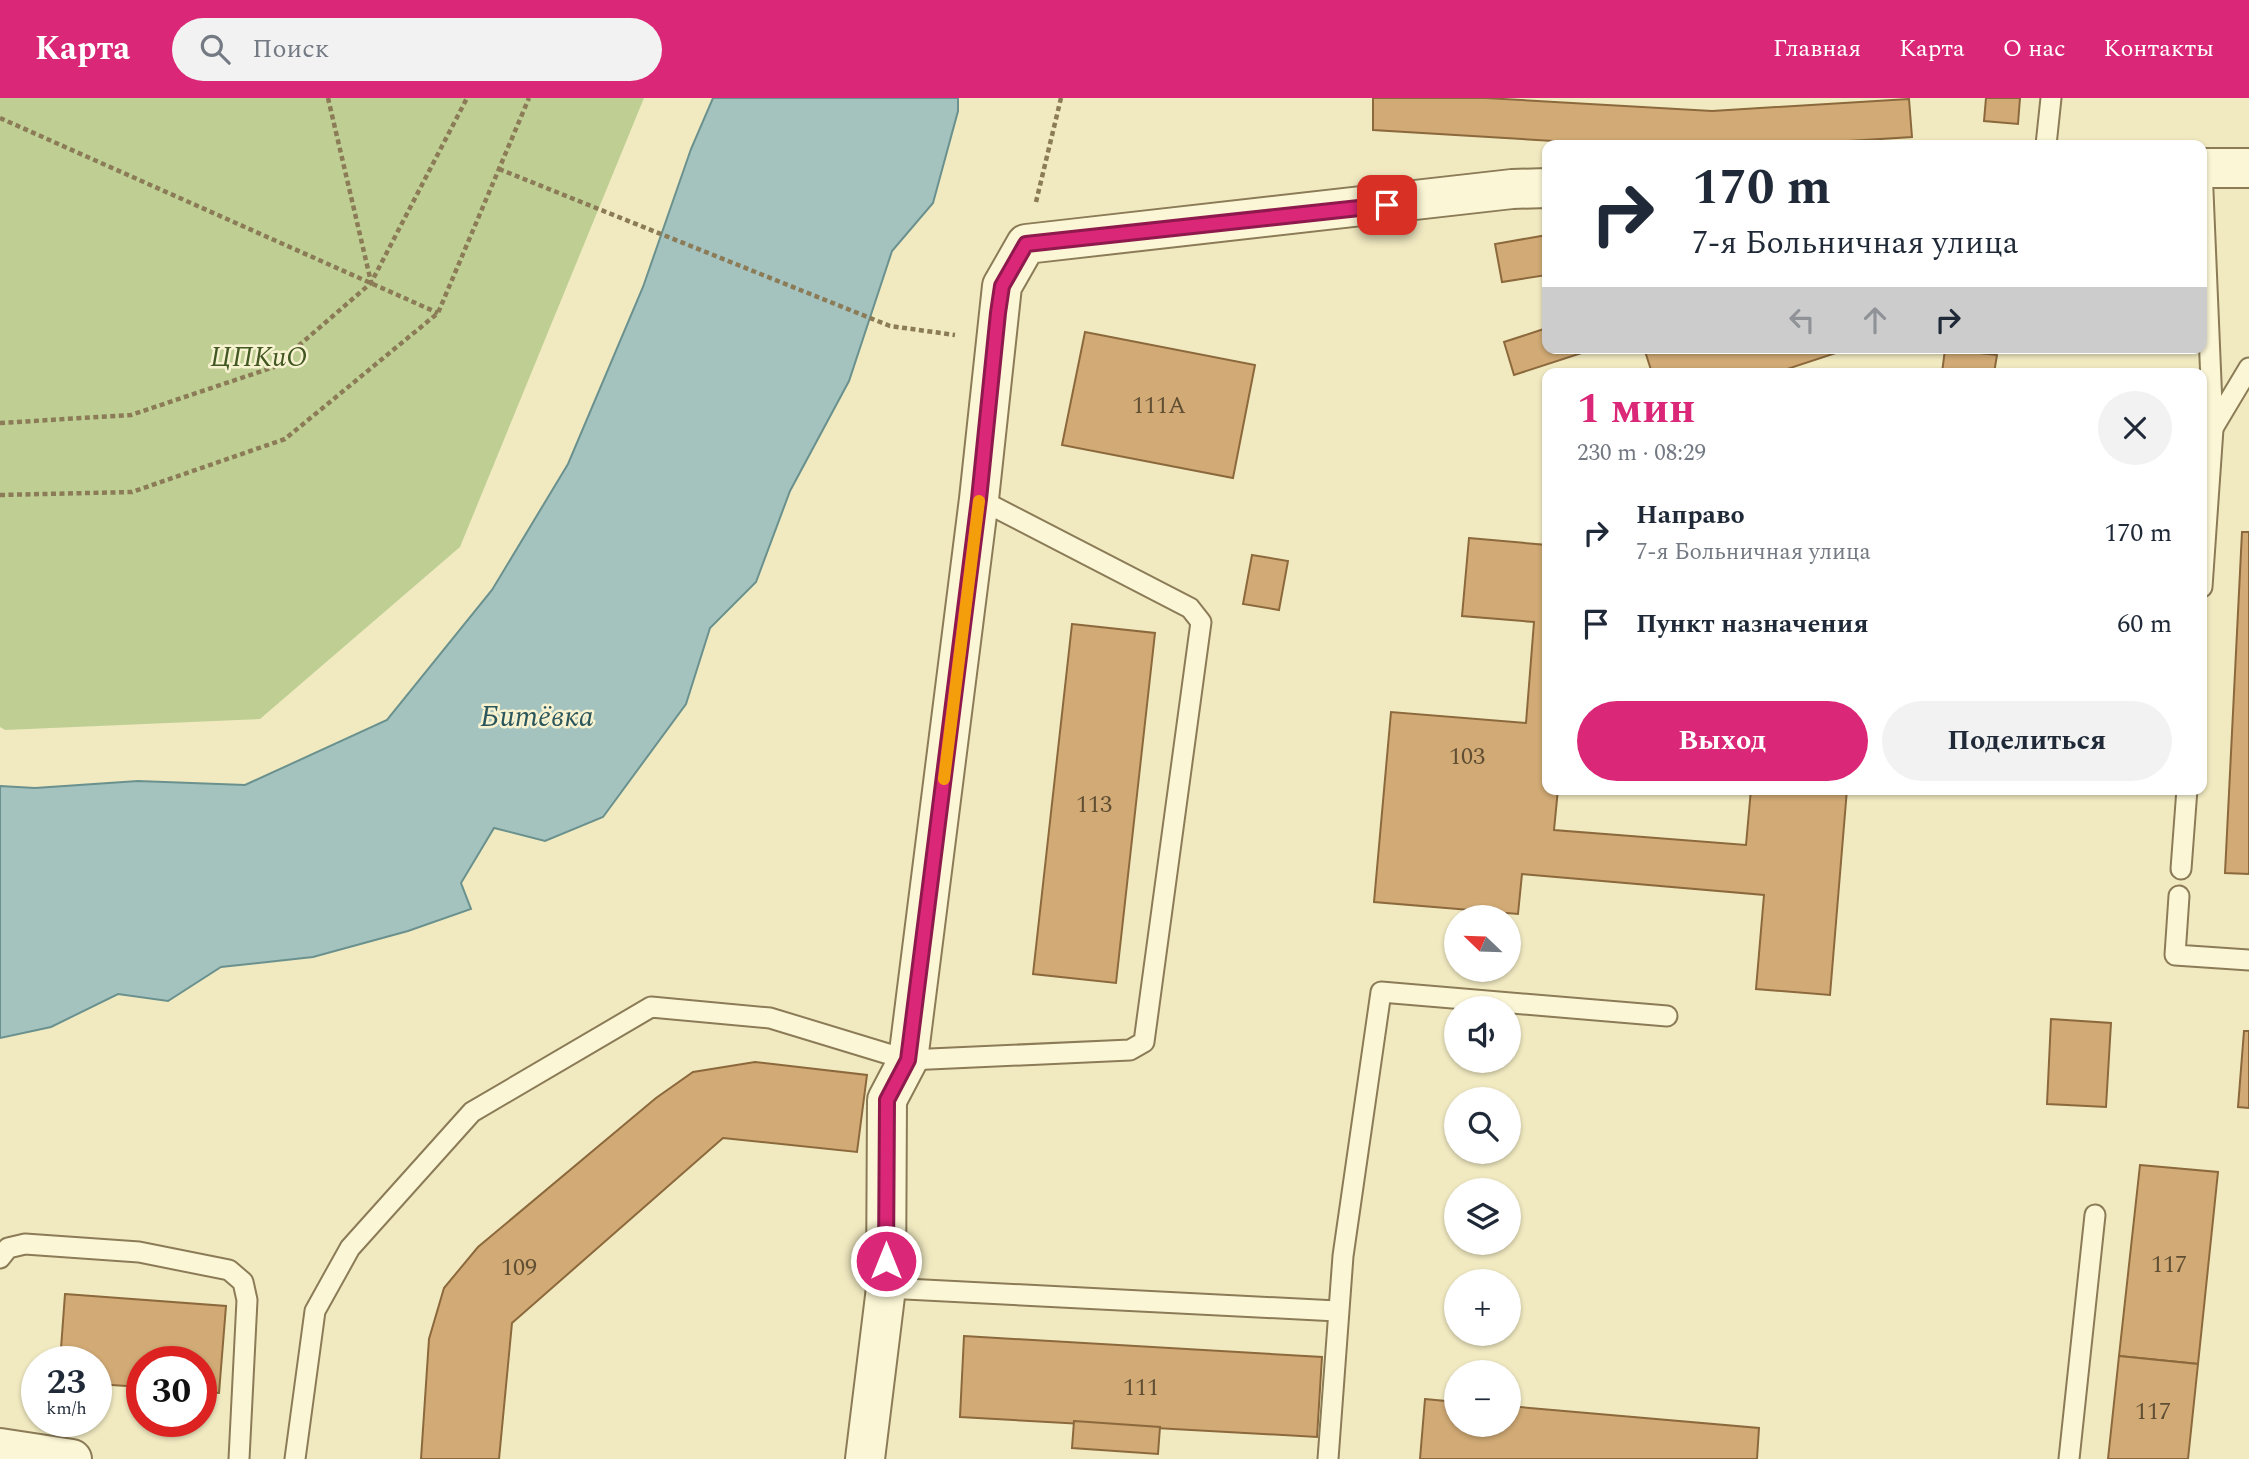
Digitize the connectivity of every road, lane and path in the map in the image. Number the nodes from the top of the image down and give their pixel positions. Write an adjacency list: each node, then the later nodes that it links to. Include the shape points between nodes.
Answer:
1 (328, 98): 13 (path)
2 (467, 98): 13 (path)
3 (529, 98): 10 (path)
4 (1061, 98): 12 (path)
5 (2052, 98): 7 (lane)
6 (0, 118): 13 (path)
7 (2047, 140)
8 (2207, 168): 9 (street)
9 (2249, 168)
10 (499, 169): 15 (path); 16 (path, via 890,326)
11 (1542, 188): 12 (street)
12 (1026, 244): 16 (street, via 1002,286)
13 (371, 283): 15 (path); 18 (path, via 274,367 131,415)
14 (2207, 287): 19 (lane)
15 (438, 313): 20 (path, via 285,439 132,492)
16 (995, 341): 21 (street)
17 (2249, 368): 19 (lane)
18 (0, 423)
19 (2213, 429): 22 (lane)
20 (0, 495)
21 (979, 499): 28 (street); 28 (lane, via 1190,608 1201,622 1144,1042 1130,1050)
22 (2207, 515)
23 (2187, 795): 24 (lane)
24 (2181, 869)
25 (2179, 896): 26 (lane, via 2175,955)
26 (2249, 960)
27 (1667, 1016): 32 (lane, via 1381,992)
28 (908, 1060): 31 (street, via 887,1100); 36 (lane, via 771,1018 651,1007 472,1112 350,1248 315,1311)
29 (2095, 1215): 39 (lane)
30 (0, 1258): 35 (lane, via 8,1248 25,1244 139,1252 229,1270 243,1282 247,1300)
31 (886, 1288): 32 (lane); 37 (street)
32 (1337, 1311): 38 (lane)
33 (0, 1448): 34 (street)
34 (72, 1459)
35 (239, 1459)
36 (295, 1459)
37 (865, 1459)
38 (1328, 1459)
39 (2069, 1459)

